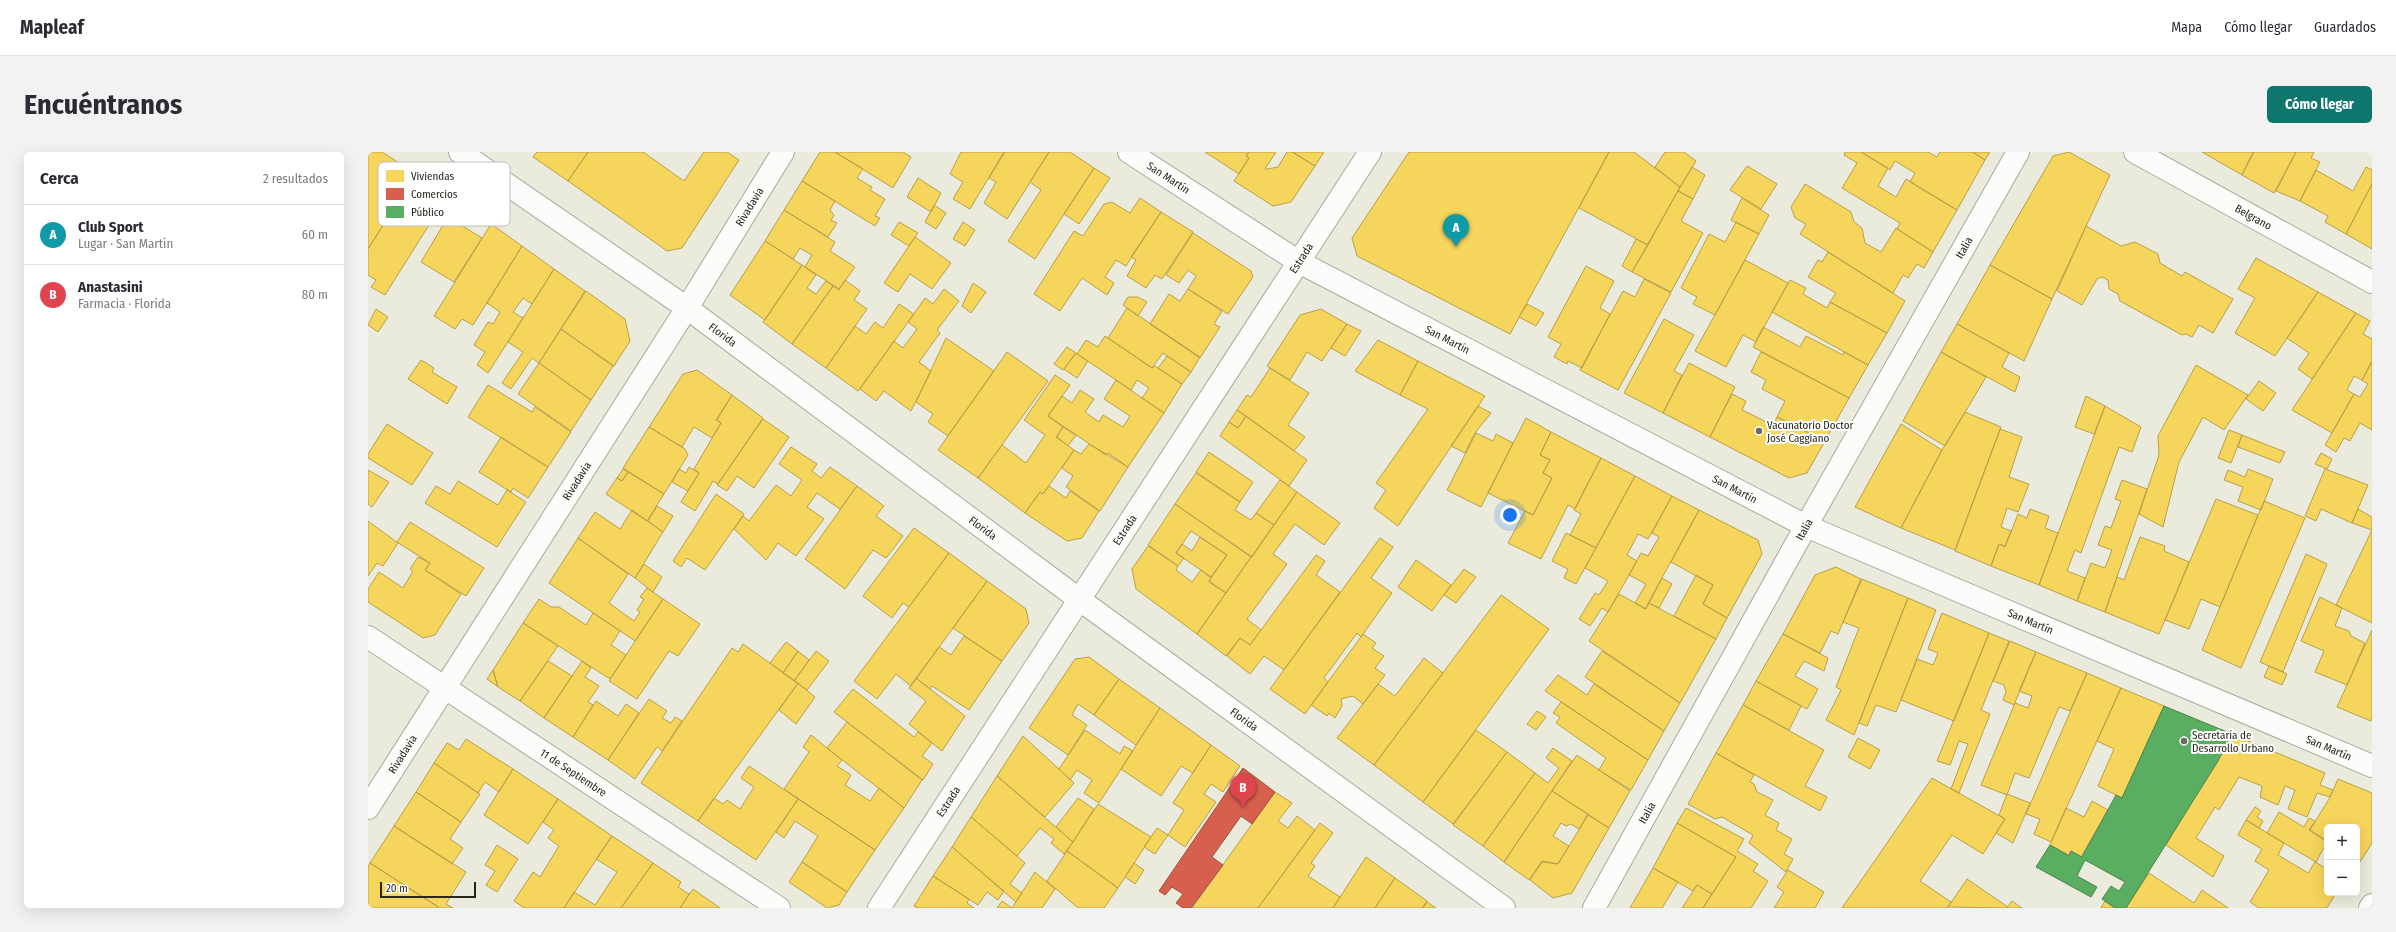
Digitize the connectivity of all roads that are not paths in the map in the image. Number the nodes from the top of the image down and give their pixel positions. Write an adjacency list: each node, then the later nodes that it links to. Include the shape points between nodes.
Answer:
1 (460, 152): 7 (street, Florida)
2 (783, 152): 11 (street, Rivadavia)
3 (1129, 152): 9 (street, San Martín)
4 (1370, 152): 9 (street, Estrada)
5 (2018, 152): 12 (street, Italia)
6 (2134, 152): 10 (street, Belgrano)
7 (475, 162)
8 (510, 186): 11 (street, Florida)
9 (1298, 262): 12 (street, San Martín); 13 (street, Estrada)
10 (2372, 282)
11 (687, 308): 13 (street, Florida); 15 (street, Rivadavia)
12 (1806, 526): 16 (street, San Martín); 22 (street, Italia)
13 (1080, 600): 20 (street, Estrada); 21 (street, Florida)
14 (368, 637): 15 (street, 11 de Septiembre)
15 (445, 688): 17 (street, Rivadavia); 19 (street, 11 de Septiembre)
16 (2372, 766)
17 (368, 808)
18 (2372, 905): 23 (street)
19 (779, 908)
20 (879, 908)
21 (1504, 908)
22 (1594, 908)
23 (2370, 908)

